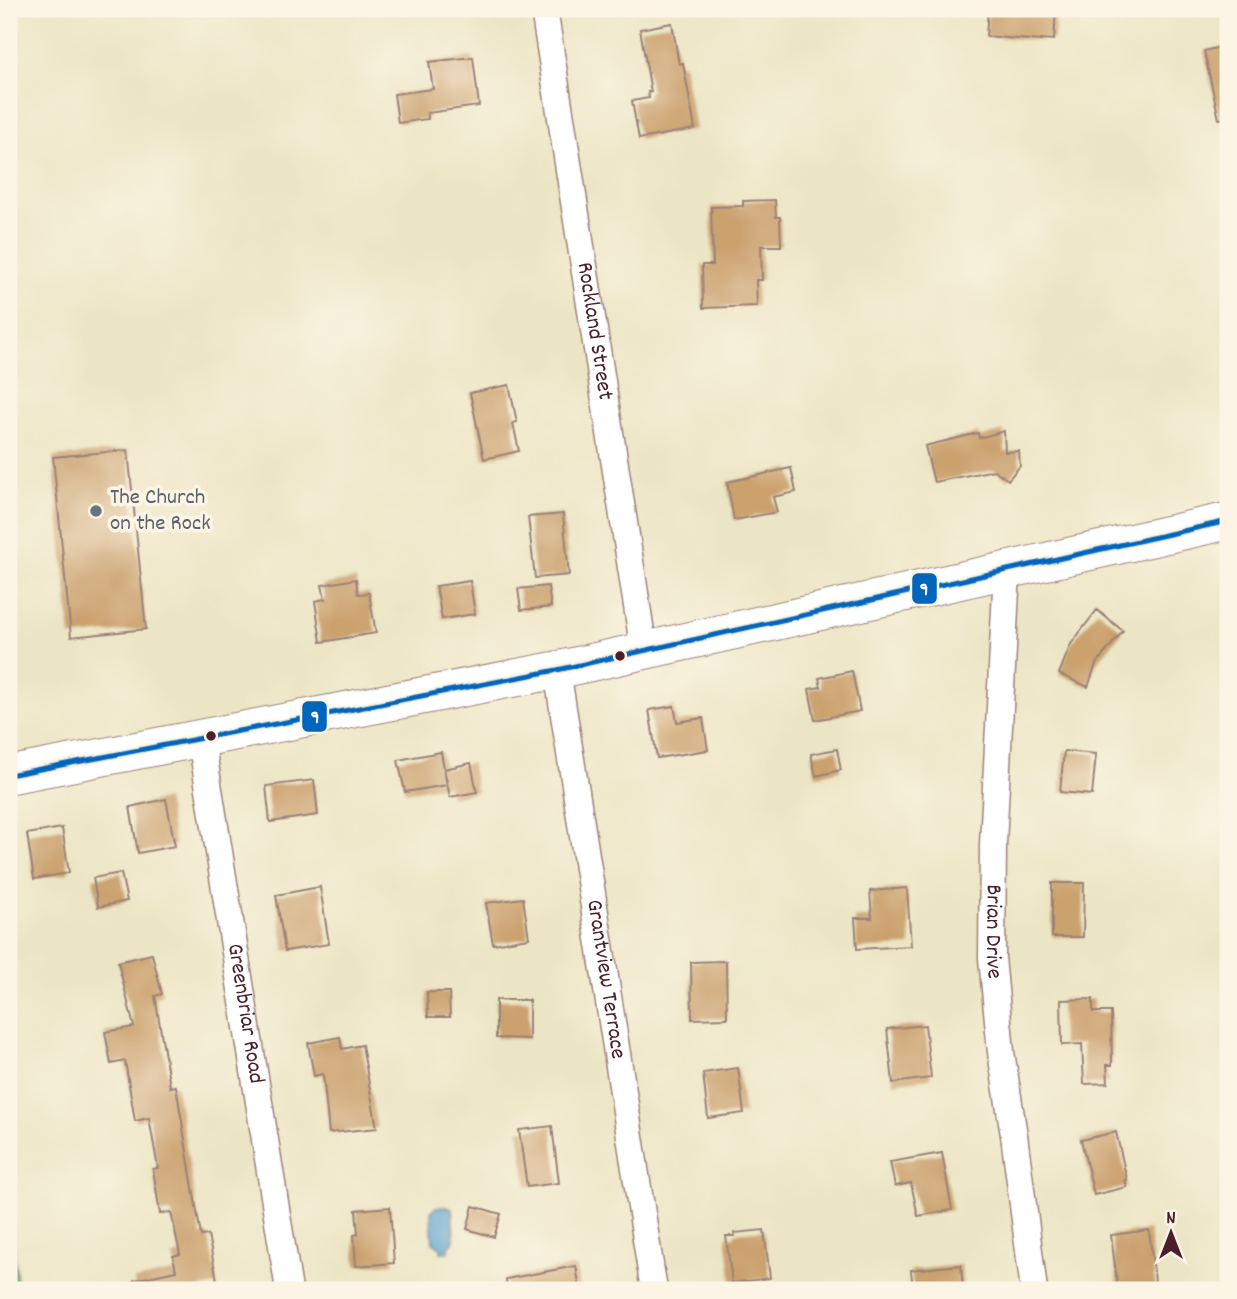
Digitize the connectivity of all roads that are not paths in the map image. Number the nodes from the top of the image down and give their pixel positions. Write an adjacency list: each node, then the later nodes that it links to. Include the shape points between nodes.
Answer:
1 (544, 9): 4 (street, Rockland Street)
2 (1228, 521): 3 (main road)
3 (1007, 570): 4 (main road); 10 (street, Brian Drive, via 992,958 1000,1052)
4 (644, 651): 5 (main road)
5 (557, 670): 6 (main road); 9 (street, Grantview Terrace)
6 (201, 739): 7 (main road); 8 (street, Greenbriar Road)
7 (9, 775)
8 (289, 1290)
9 (654, 1290)
10 (1034, 1290)

